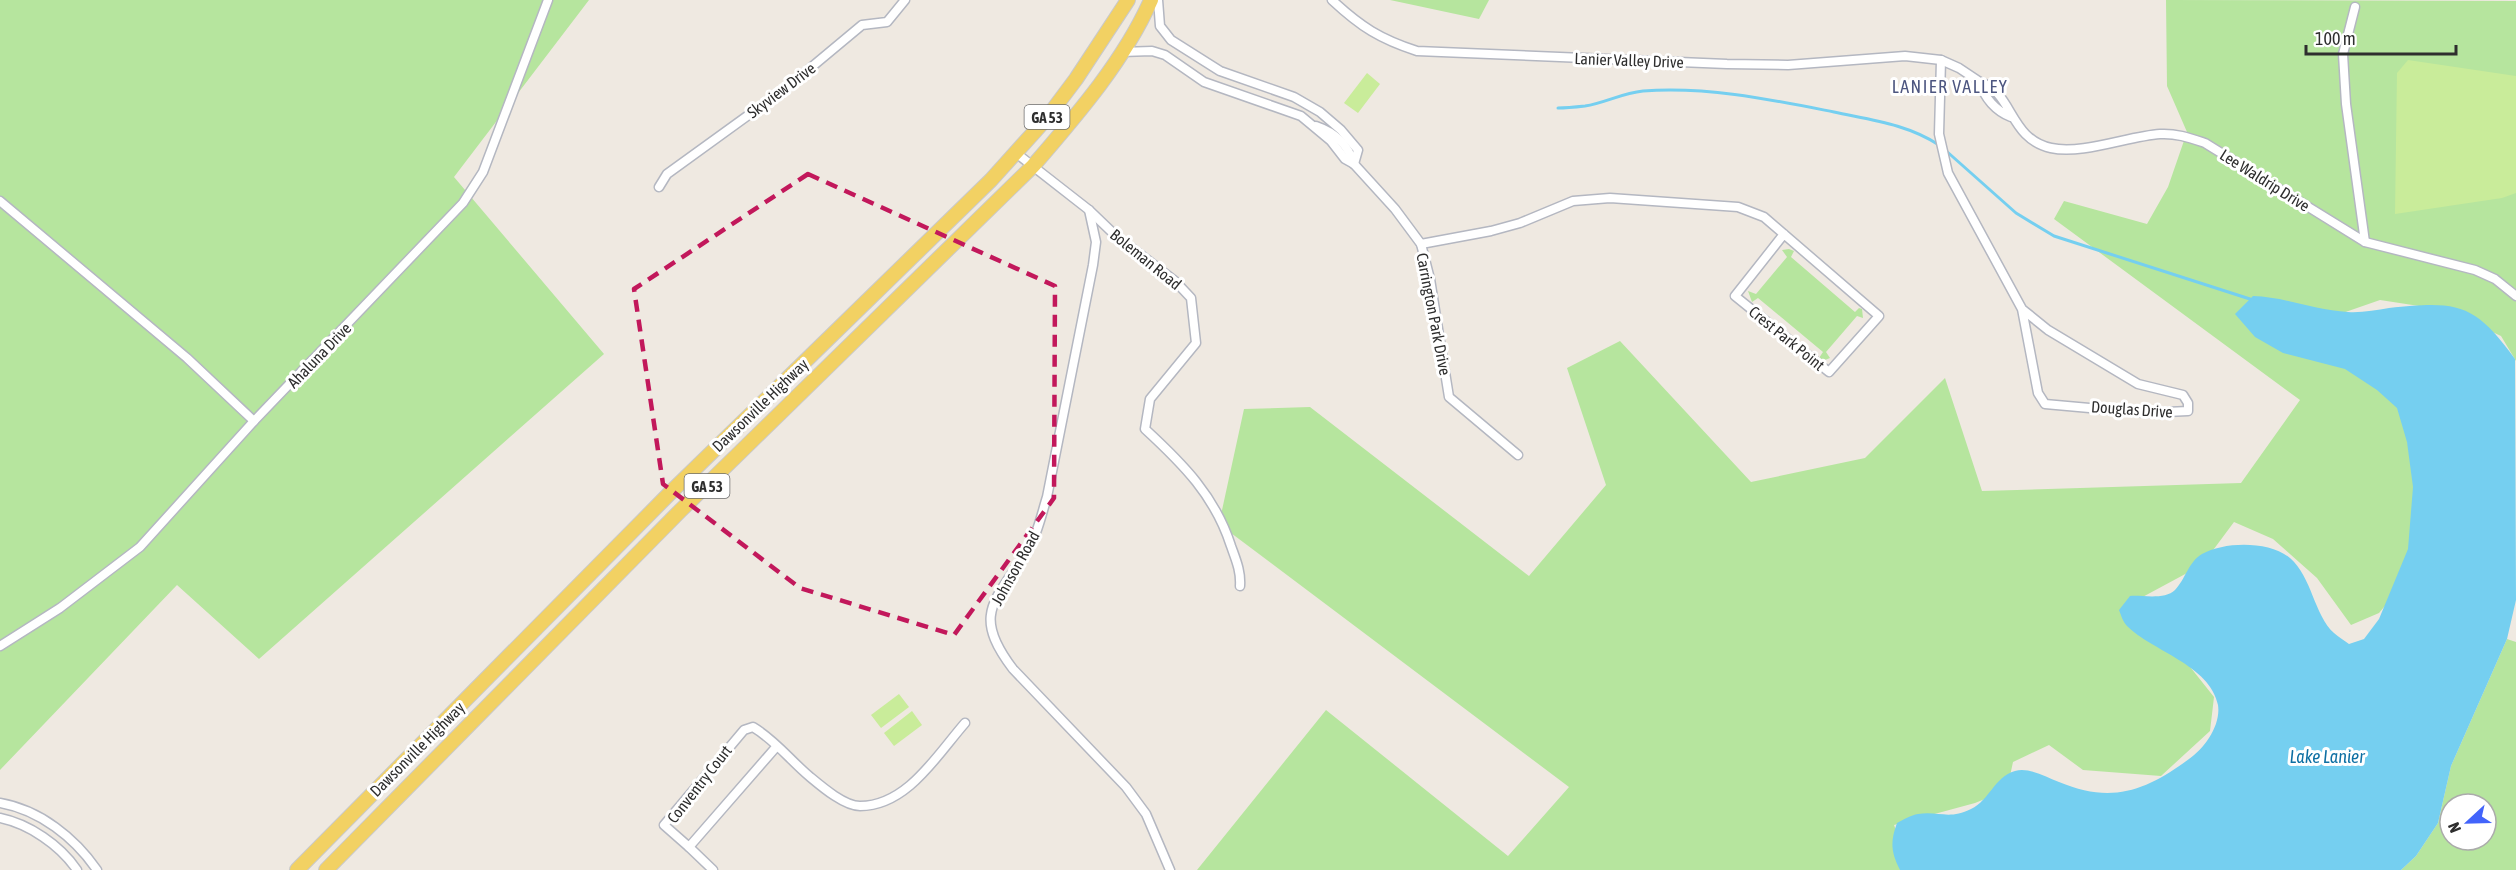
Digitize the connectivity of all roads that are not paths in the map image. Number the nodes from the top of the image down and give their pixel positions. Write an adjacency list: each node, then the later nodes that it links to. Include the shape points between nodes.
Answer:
1 (548, 0): 26 (street, Ahaluna Drive, via 476,186)
2 (905, 0): 18 (street, Skyview Drive, via 886,22 862,25 790,85 667,174)
3 (1128, 0): 15 (main road, Dawsonville Highway / GA 53, via 1076,80)
4 (1151, 0): 8 (main road, Dawsonville Highway / GA 53)
5 (1158, 0): 9 (street, Carrington Park Drive, via 1160,26 1171,40)
6 (1332, 0): 10 (street, Lanier Valley Drive, via 1359,25 1418,51 1727,64 1788,64 1883,55)
7 (2355, 7): 22 (street, via 2343,54)
8 (1121, 52): 11 (street, Carrington Park Drive, via 1152,51); 17 (main road, Dawsonville Highway / GA 53)
9 (1194, 54): 11 (street); 12 (street, Carrington Park Drive, via 1220,71)
10 (1941, 60): 22 (street, Lee Waldrip Drive, via 1991,85 2032,142 2052,149 2104,145 2160,134 2182,135 2205,143); 25 (street, Douglas Drive, via 1939,134 1948,173)
11 (1185, 69): 13 (street, Carrington Park Drive, via 1204,82)
12 (1301, 101): 13 (street); 14 (street, Carrington Park Drive, via 1320,112)
13 (1296, 114): 14 (street, Carrington Park Drive)
14 (1336, 136): 16 (street, Carrington Park Drive, via 1345,159); 16 (street, Carrington Park Drive, via 1358,150)
15 (1016, 153): 17 (street, Boleman Road); 29 (main road, Dawsonville Highway / GA 53)
16 (1354, 164): 23 (street, Carrington Park Drive)
17 (1033, 166): 20 (street, Boleman Road); 30 (main road, Dawsonville Highway / GA 53, via 680,511)
18 (659, 187)
19 (0, 201): 26 (street, via 186,358)
20 (1089, 210): 28 (street, Boleman Road, via 1191,298 1196,343 1150,399 1145,429 1183,464 1222,517 1241,574); 42 (street, Johnson Road, via 1096,242 1093,265 1047,497 1027,552 992,605 990,623 1002,654 1013,669 1126,787 1146,814)
21 (1784, 234): 21 (street, Crest Park Point, via 1879,316 1828,372 1735,296); 23 (street, Crest Park Point, via 1764,217 1738,207 1610,198 1573,201 1520,223)
22 (2365, 242): 24 (street, Lee Waldrip Drive, via 2475,270 2495,279)
23 (1421, 244): 27 (street, Carrington Park Drive, via 1449,397)
24 (2516, 296)
25 (2022, 309): 25 (street, Douglas Drive, via 2048,330 2138,384 2183,395 2188,411 2145,413 2045,404 2038,393)
26 (254, 421): 31 (street, Ahaluna Drive, via 140,547 60,608)
27 (1518, 455)
28 (1240, 586)
29 (555, 609): 30 (street); 39 (main road, Dawsonville Highway / GA 53)
30 (571, 624): 40 (main road, Dawsonville Highway / GA 53)
31 (0, 646)
32 (965, 723): 33 (street, Conventry Court, via 909,787 880,803 858,807 810,777)
33 (777, 746): 36 (street, Conventry Court); 36 (street, Conventry Court, via 753,727 744,730 731,744 664,825)
34 (0, 803): 38 (street, via 38,817 68,836)
35 (0, 818): 37 (street, via 36,833)
36 (688, 847): 41 (street)
37 (77, 870)
38 (96, 870)
39 (297, 870)
40 (326, 870)
41 (713, 870)
42 (1170, 870)

